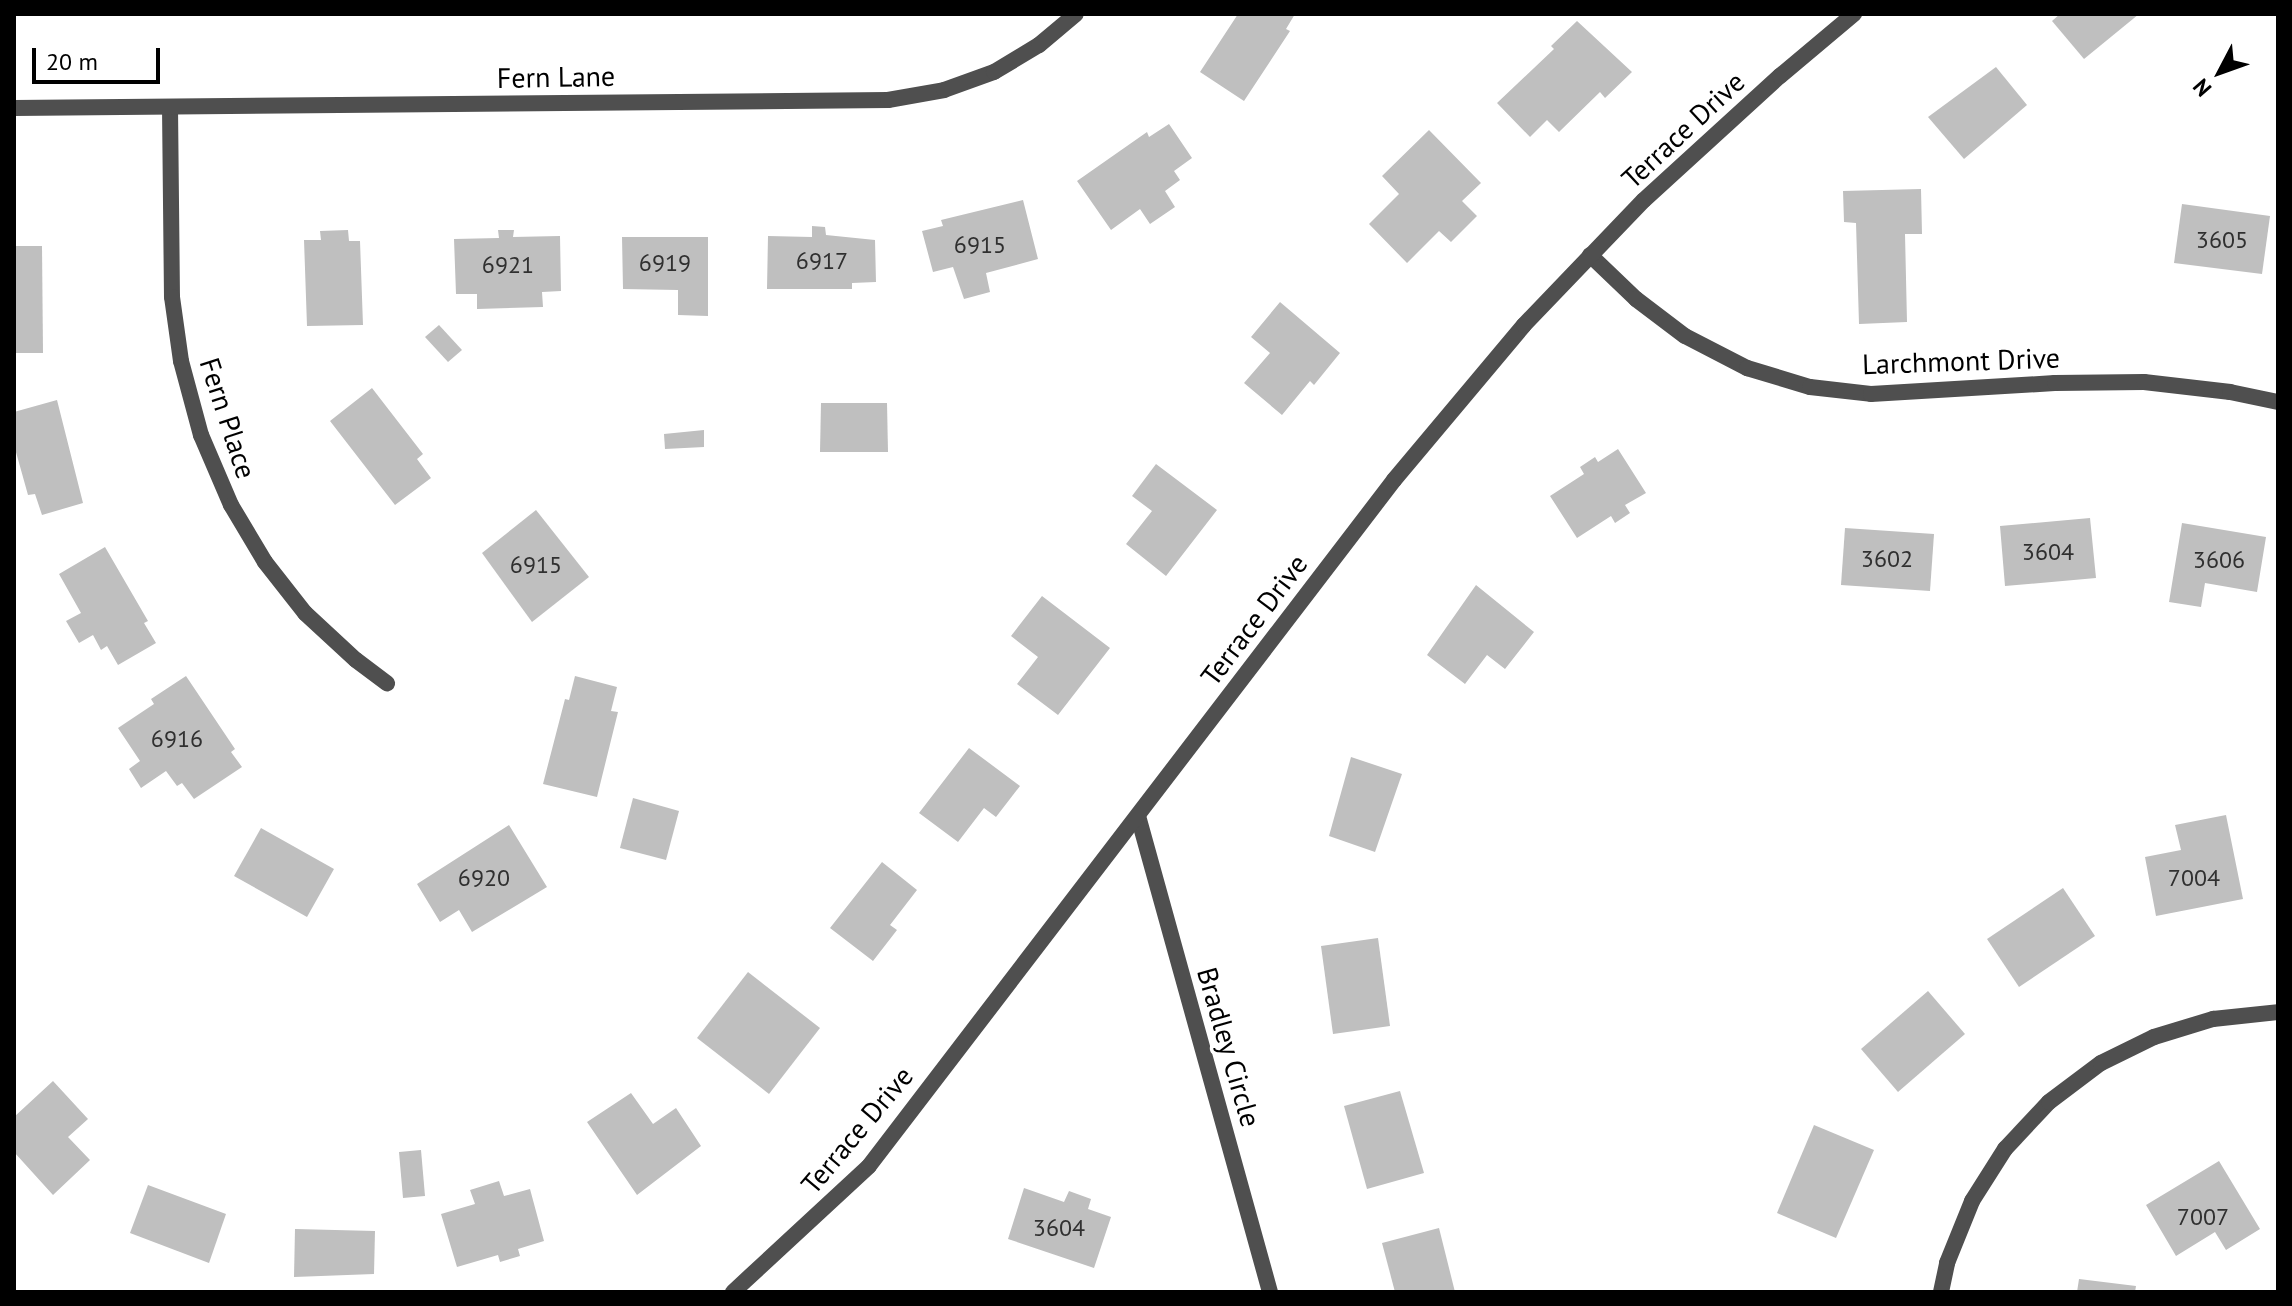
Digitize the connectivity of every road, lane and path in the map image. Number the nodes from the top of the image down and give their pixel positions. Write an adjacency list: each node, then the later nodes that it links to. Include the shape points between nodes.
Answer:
1 (1076, 14): 3 (street, Fern Lane, via 994,72 944,90 888,100)
2 (1854, 14): 5 (street, Terrace Drive, via 1666,180)
3 (170, 107): 4 (street, Fern Lane); 7 (street, Fern Place, via 172,297 181,361 201,435 231,505 265,562 305,613)
4 (14, 108)
5 (1590, 255): 6 (street, Larchmont Drive, via 1685,336 1747,368 1810,387 1871,394 2144,382); 8 (street, Terrace Drive, via 1394,480)
6 (2278, 402)
7 (387, 683)
8 (1138, 816): 10 (street, Terrace Drive, via 869,1166); 11 (street, Bradley Circle)
9 (2278, 1012): 12 (street, via 2213,1019 2154,1037 2101,1063 2049,1102 2005,1149 1972,1201)
10 (733, 1292)
11 (1270, 1292)
12 (1941, 1292)

